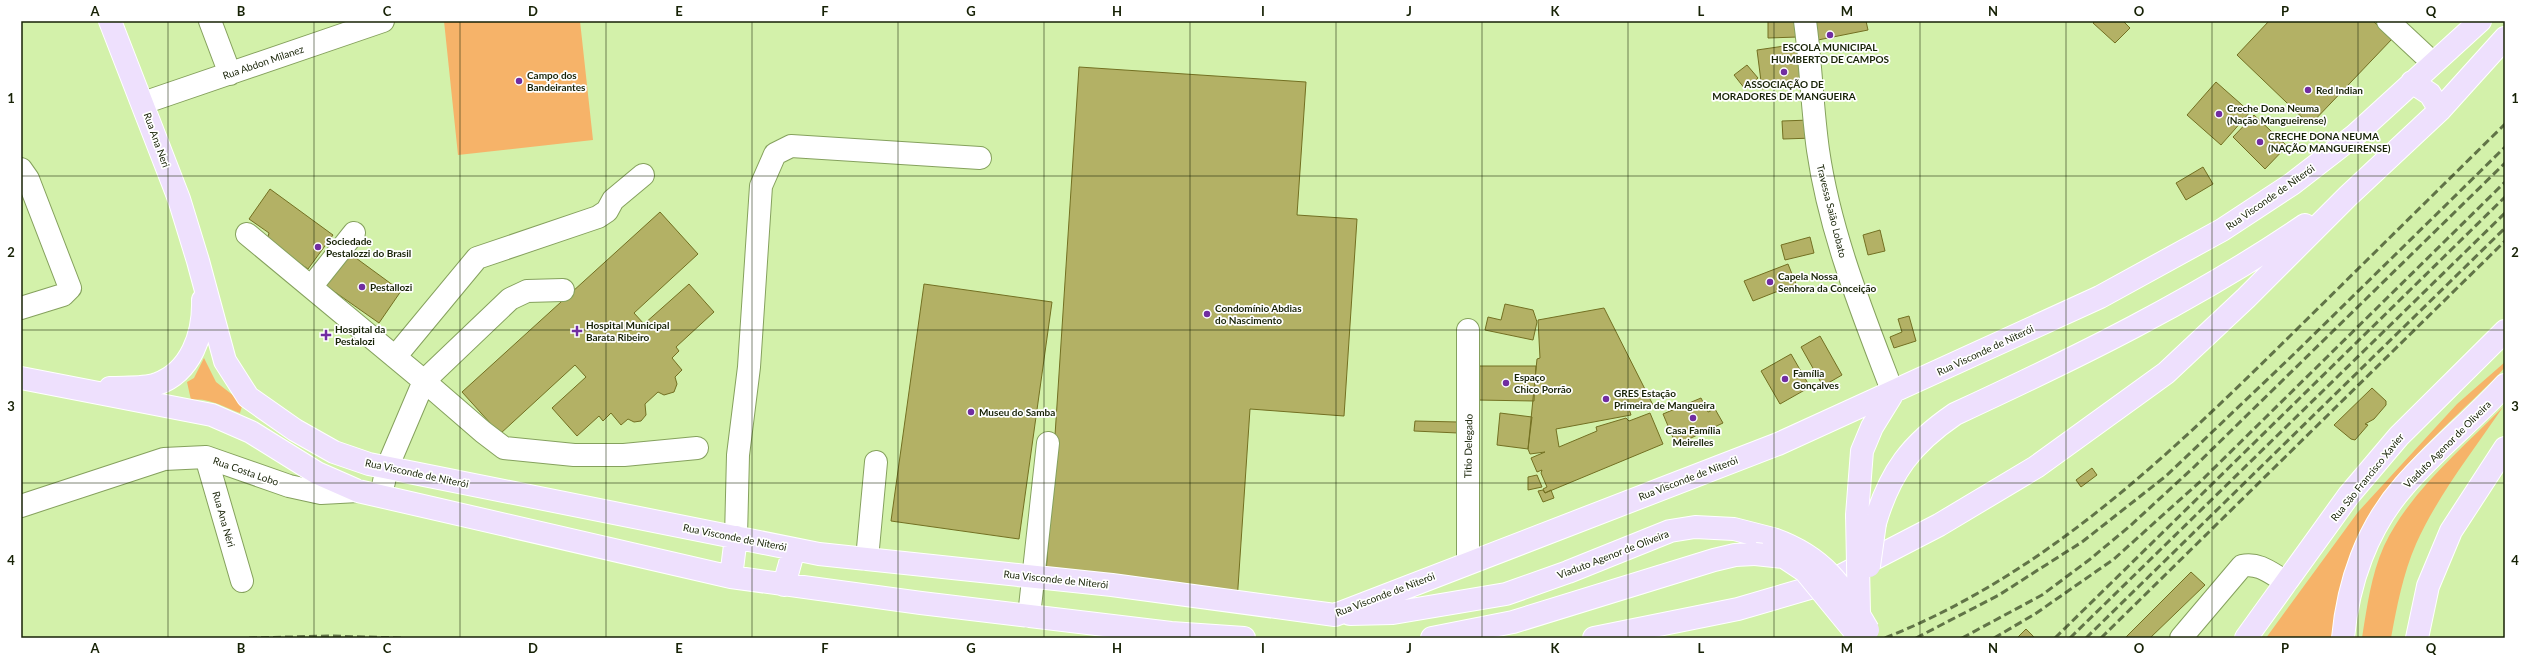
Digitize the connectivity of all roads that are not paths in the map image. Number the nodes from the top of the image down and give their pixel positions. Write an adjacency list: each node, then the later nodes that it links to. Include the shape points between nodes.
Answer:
1 (110, 21): 11 (main road, Rua Ana Neri)
2 (210, 21): 9 (street)
3 (383, 21): 9 (street, Rua Abdon Milanez)
4 (1804, 21): 30 (street, Travessa Saião Lobato, via 1818,151 1834,223 1848,273)
5 (2388, 21): 8 (street)
6 (2480, 21): 8 (main road, Rua Visconde de Niterói)
7 (2505, 38): 12 (main road)
8 (2433, 63): 10 (main road, Rua Visconde de Niterói)
9 (230, 74): 11 (street, Rua Abdon Milanez)
10 (2412, 82): 12 (main road, via 2430,94); 30 (main road, Rua Visconde de Niterói, via 2354,136 2292,184 2222,230 2100,297)
11 (143, 103): 19 (main road, Rua Ana Neri, via 179,199)
12 (2440, 110): 16 (main road)
13 (980, 158): 40 (street, via 791,146 775,154 761,186 749,367 738,455)
14 (21, 169): 22 (street, via 28,179 70,288 63,295)
15 (643, 175): 25 (street, via 613,200 607,211 598,217 477,258)
16 (2348, 196): 51 (main road, bridge, via 2245,266 2136,327 1955,414 1930,431 1910,451 1882,498 1869,557); 54 (main road, via 2246,298 2166,373 2036,467 1939,525 1827,582 1738,609)
17 (354, 232): 20 (street)
18 (247, 234): 20 (street)
19 (198, 261): 29 (main road, via 203,303 198,339 194,352 175,374 156,385); 36 (main road, Rua Visconde de Niterói, via 225,361 248,397 295,430 334,452)
20 (311, 287): 25 (street)
21 (563, 290): 27 (street, via 527,291 510,299)
22 (21, 308)
23 (1468, 330): 43 (street, Titio Delegado)
24 (2505, 331): 47 (main road, Rua São Francisco Xavier, via 2399,436 2350,495)
25 (395, 357): 27 (street)
26 (21, 378): 29 (main road)
27 (424, 381): 32 (street, via 504,448 574,455 624,455); 36 (street)
28 (2505, 385): 57 (main road, Viaduto Agenor de Oliveira, via 2404,485 2383,514 2366,545 2354,579 2345,616)
29 (81, 390): 37 (main road, via 212,415 251,432 317,473)
30 (1893, 393): 43 (main road, Rua Visconde de Niterói, via 1778,444); 51 (main road, bridge, via 1872,427 1862,451 1857,514)
31 (1048, 443): 45 (street)
32 (697, 448)
33 (2505, 448): 58 (main road, via 2451,531 2428,586)
34 (206, 457): 37 (street, Rua Costa Lobo, via 289,486 321,493); 39 (street, Rua Costa Lobo, via 164,459); 46 (street, Rua Ana Néri)
35 (876, 462): 42 (street)
36 (387, 468): 38 (street); 40 (main road, Rua Visconde de Niterói)
37 (358, 491): 38 (main road)
38 (381, 495): 44 (main road)
39 (21, 506)
40 (736, 537): 41 (main road, Rua Visconde de Niterói); 44 (main road)
41 (794, 549): 42 (main road, Rua Visconde de Niterói); 48 (main road)
42 (867, 559): 45 (main road, Rua Visconde de Niterói)
43 (1468, 562): 49 (main road, Rua Visconde de Niterói)
44 (731, 577): 48 (main road)
45 (1032, 577): 49 (main road, Rua Visconde de Niterói, via 1112,585); 50 (street)
46 (242, 581)
47 (2286, 582): 55 (street, via 2262,568 2251,564 2242,566); 56 (main road, Rua São Francisco Xavier)
48 (784, 585): 50 (main road)
49 (1335, 615): 51 (main road, Viaduto Agenor de Oliveira, bridge, via 1393,613 1506,594 1568,572 1670,530 1734,529 1796,547 1821,565 1848,594)
50 (1029, 616): 52 (main road, via 1171,633)
51 (1866, 637): 53 (main road, bridge, via 1805,570 1784,557 1755,554 1714,560 1513,622)
52 (1244, 638)
53 (1432, 638)
54 (1594, 638)
55 (2181, 638)
56 (2246, 638)
57 (2343, 638)
58 (2417, 638)

